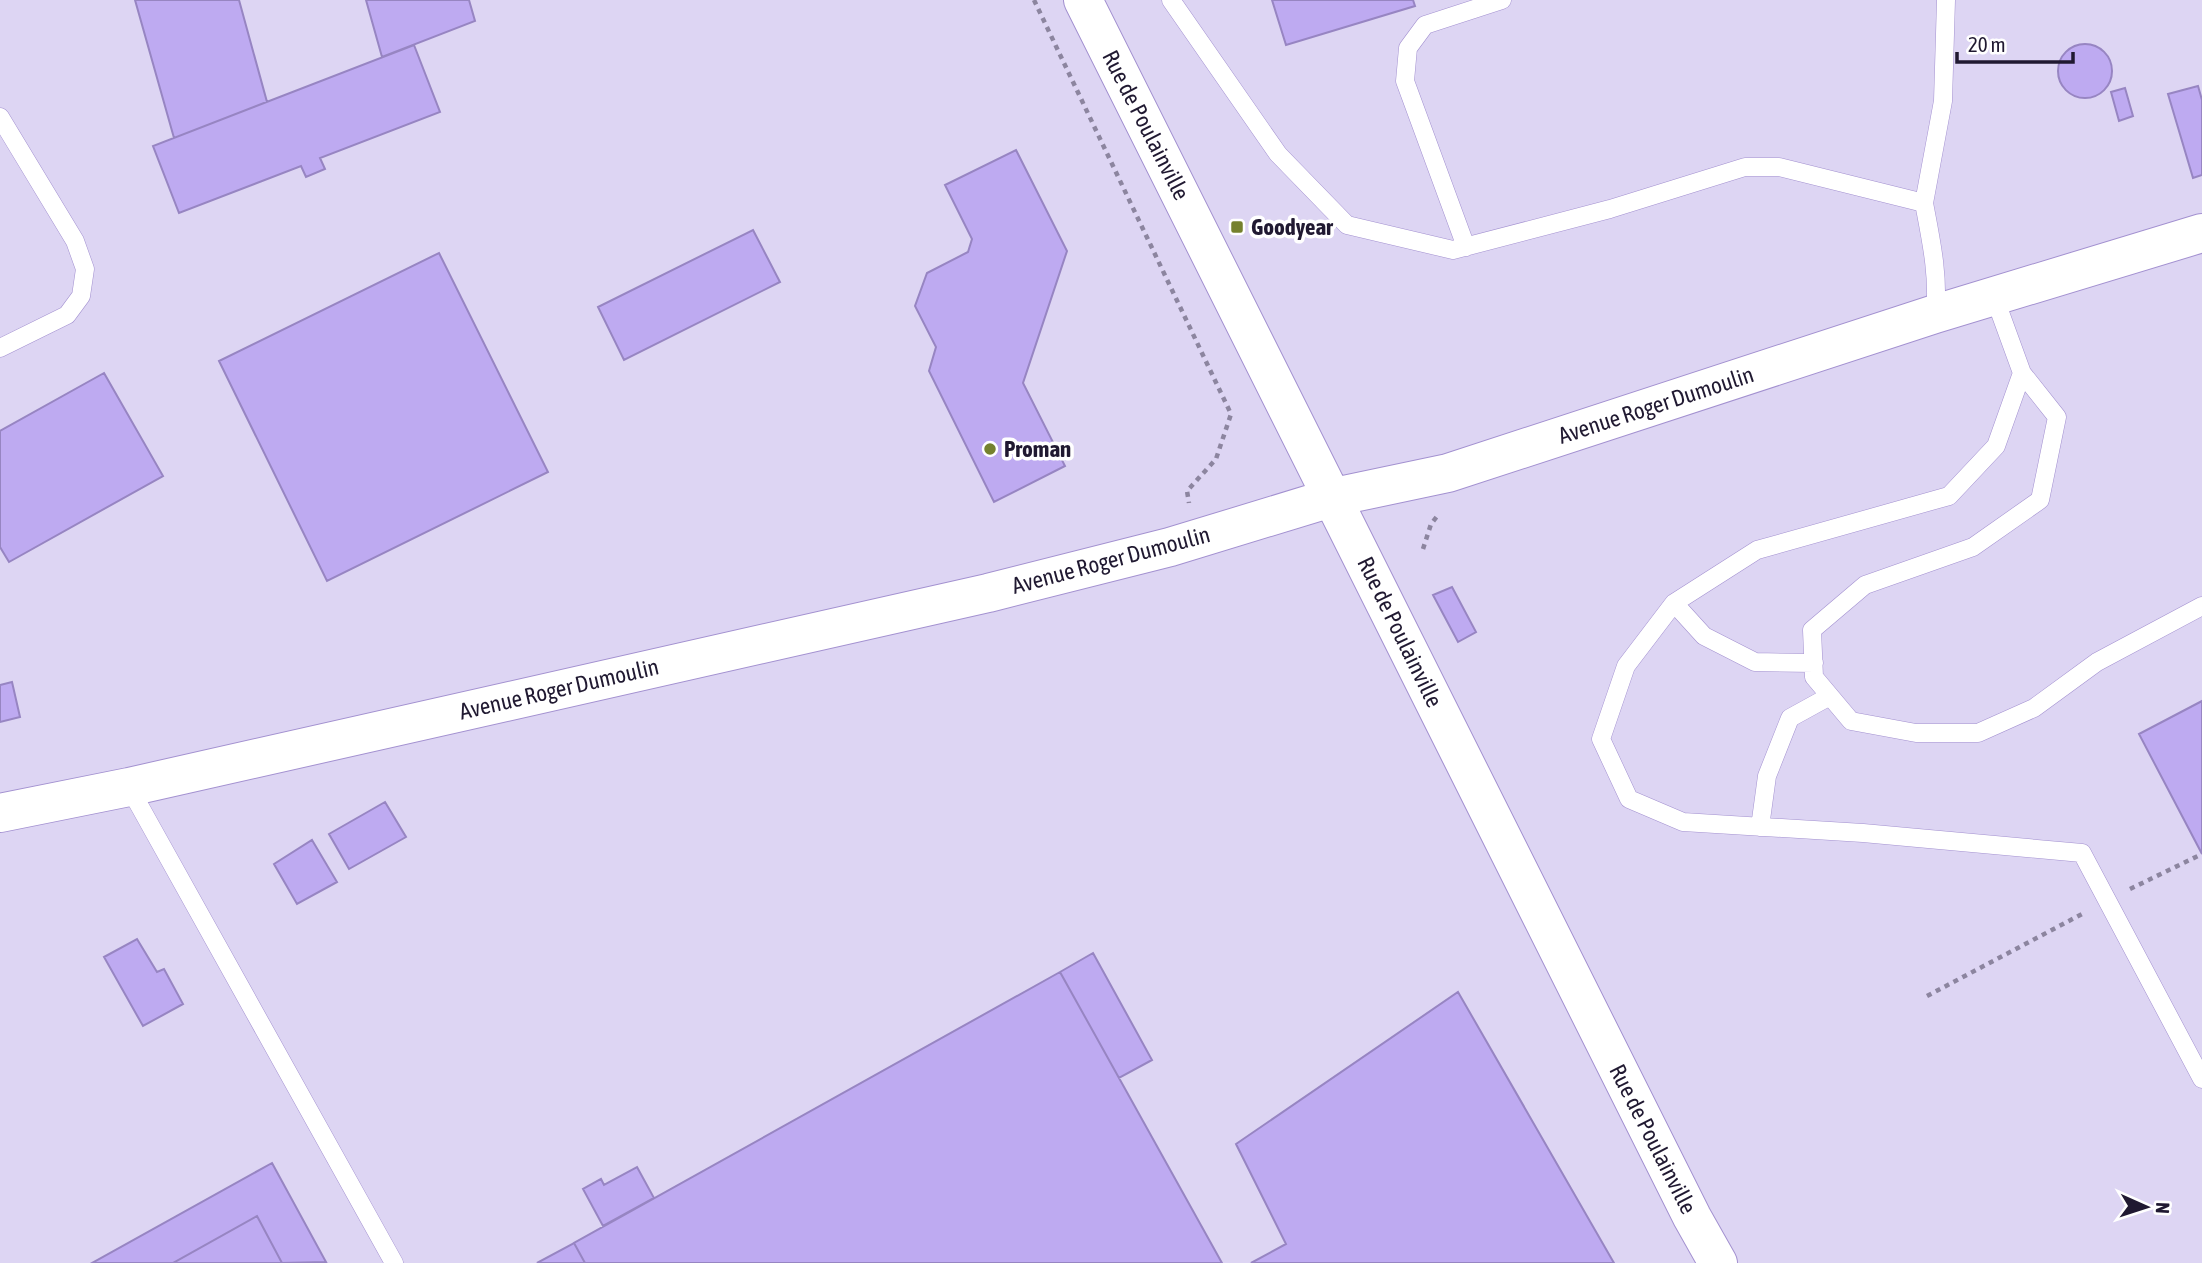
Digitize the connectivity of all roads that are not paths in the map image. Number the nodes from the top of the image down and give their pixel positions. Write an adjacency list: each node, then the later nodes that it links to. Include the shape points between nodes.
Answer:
1 (1083, 0): 13 (main road, Rue de Poulainville)
2 (1171, 0): 8 (lane, via 1278,154 1347,225 1453,250)
3 (1502, 0): 8 (lane, via 1425,25 1408,48 1405,81)
4 (1946, 0): 6 (lane, via 1943,101)
5 (0, 117): 11 (lane, via 75,240 85,269 81,296 67,315)
6 (1924, 202): 8 (lane, via 1779,167 1745,167); 10 (lane, via 1933,242)
7 (2202, 233): 9 (main road, Avenue Roger Dumoulin)
8 (1466, 247)
9 (1994, 296): 10 (main road, Avenue Roger Dumoulin); 12 (lane)
10 (1935, 314): 13 (main road, Avenue Roger Dumoulin, via 1448,473)
11 (0, 348)
12 (2022, 373): 14 (lane, via 1996,446 1949,496 1757,550); 16 (lane, via 2057,417 2040,500 1973,547 1865,586 1812,630)
13 (1334, 497): 18 (main road, Avenue Roger Dumoulin, via 1170,547 994,591); 23 (main road, Rue de Poulainville)
14 (1674, 603): 16 (lane, via 1704,636 1755,662); 20 (lane, via 1626,666 1601,739 1629,799 1683,822)
15 (2202, 606): 17 (lane, via 2097,662 2035,708 1978,733 1916,733 1850,721)
16 (1814, 663): 17 (lane, via 1814,677)
17 (1830, 696): 20 (lane, via 1790,718 1767,776)
18 (129, 787): 19 (main road, Avenue Roger Dumoulin); 22 (lane)
19 (0, 813)
20 (1760, 827): 21 (lane, via 2082,853)
21 (2202, 1079)
22 (394, 1263)
23 (1718, 1263)

